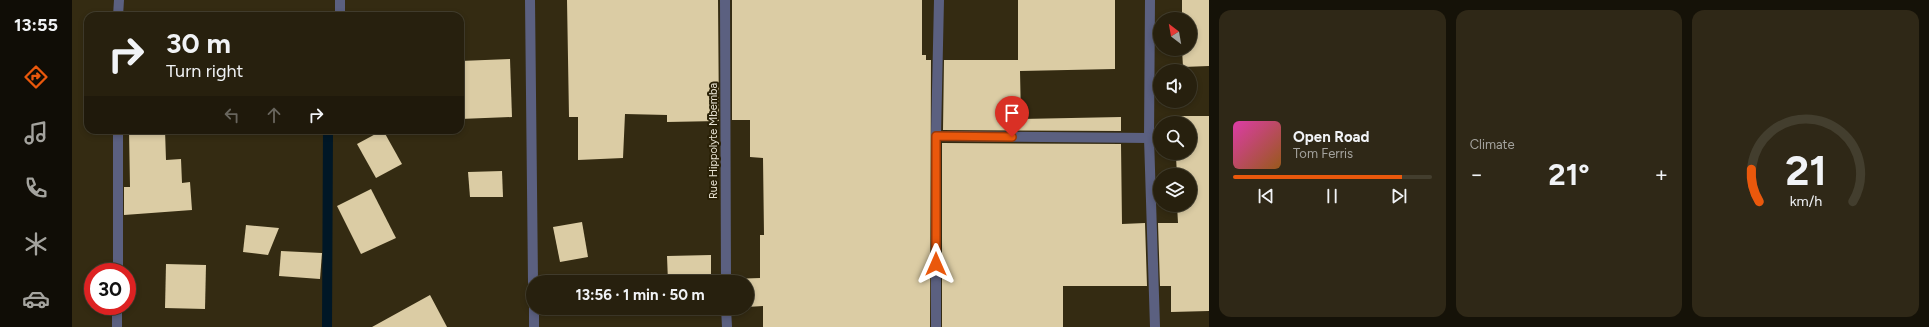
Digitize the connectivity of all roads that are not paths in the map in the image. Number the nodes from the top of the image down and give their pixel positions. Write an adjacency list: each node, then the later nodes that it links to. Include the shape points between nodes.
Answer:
1 (118, 0): 7 (street)
2 (340, 0): 8 (street)
3 (530, 0): 13 (street)
4 (725, 0): 14 (street, Rue Hippolyte Mbemba)
5 (939, 0): 10 (street)
6 (1150, 0): 11 (street)
7 (118, 12)
8 (340, 12)
9 (118, 134): 12 (street)
10 (936, 136): 11 (street); 21 (street)
11 (1149, 138): 22 (street)
12 (118, 263)
13 (534, 275)
14 (726, 275)
15 (117, 315): 18 (street)
16 (534, 315): 19 (street)
17 (726, 315): 20 (street)
18 (117, 327)
19 (534, 327)
20 (727, 327)
21 (936, 327)
22 (1155, 327)

